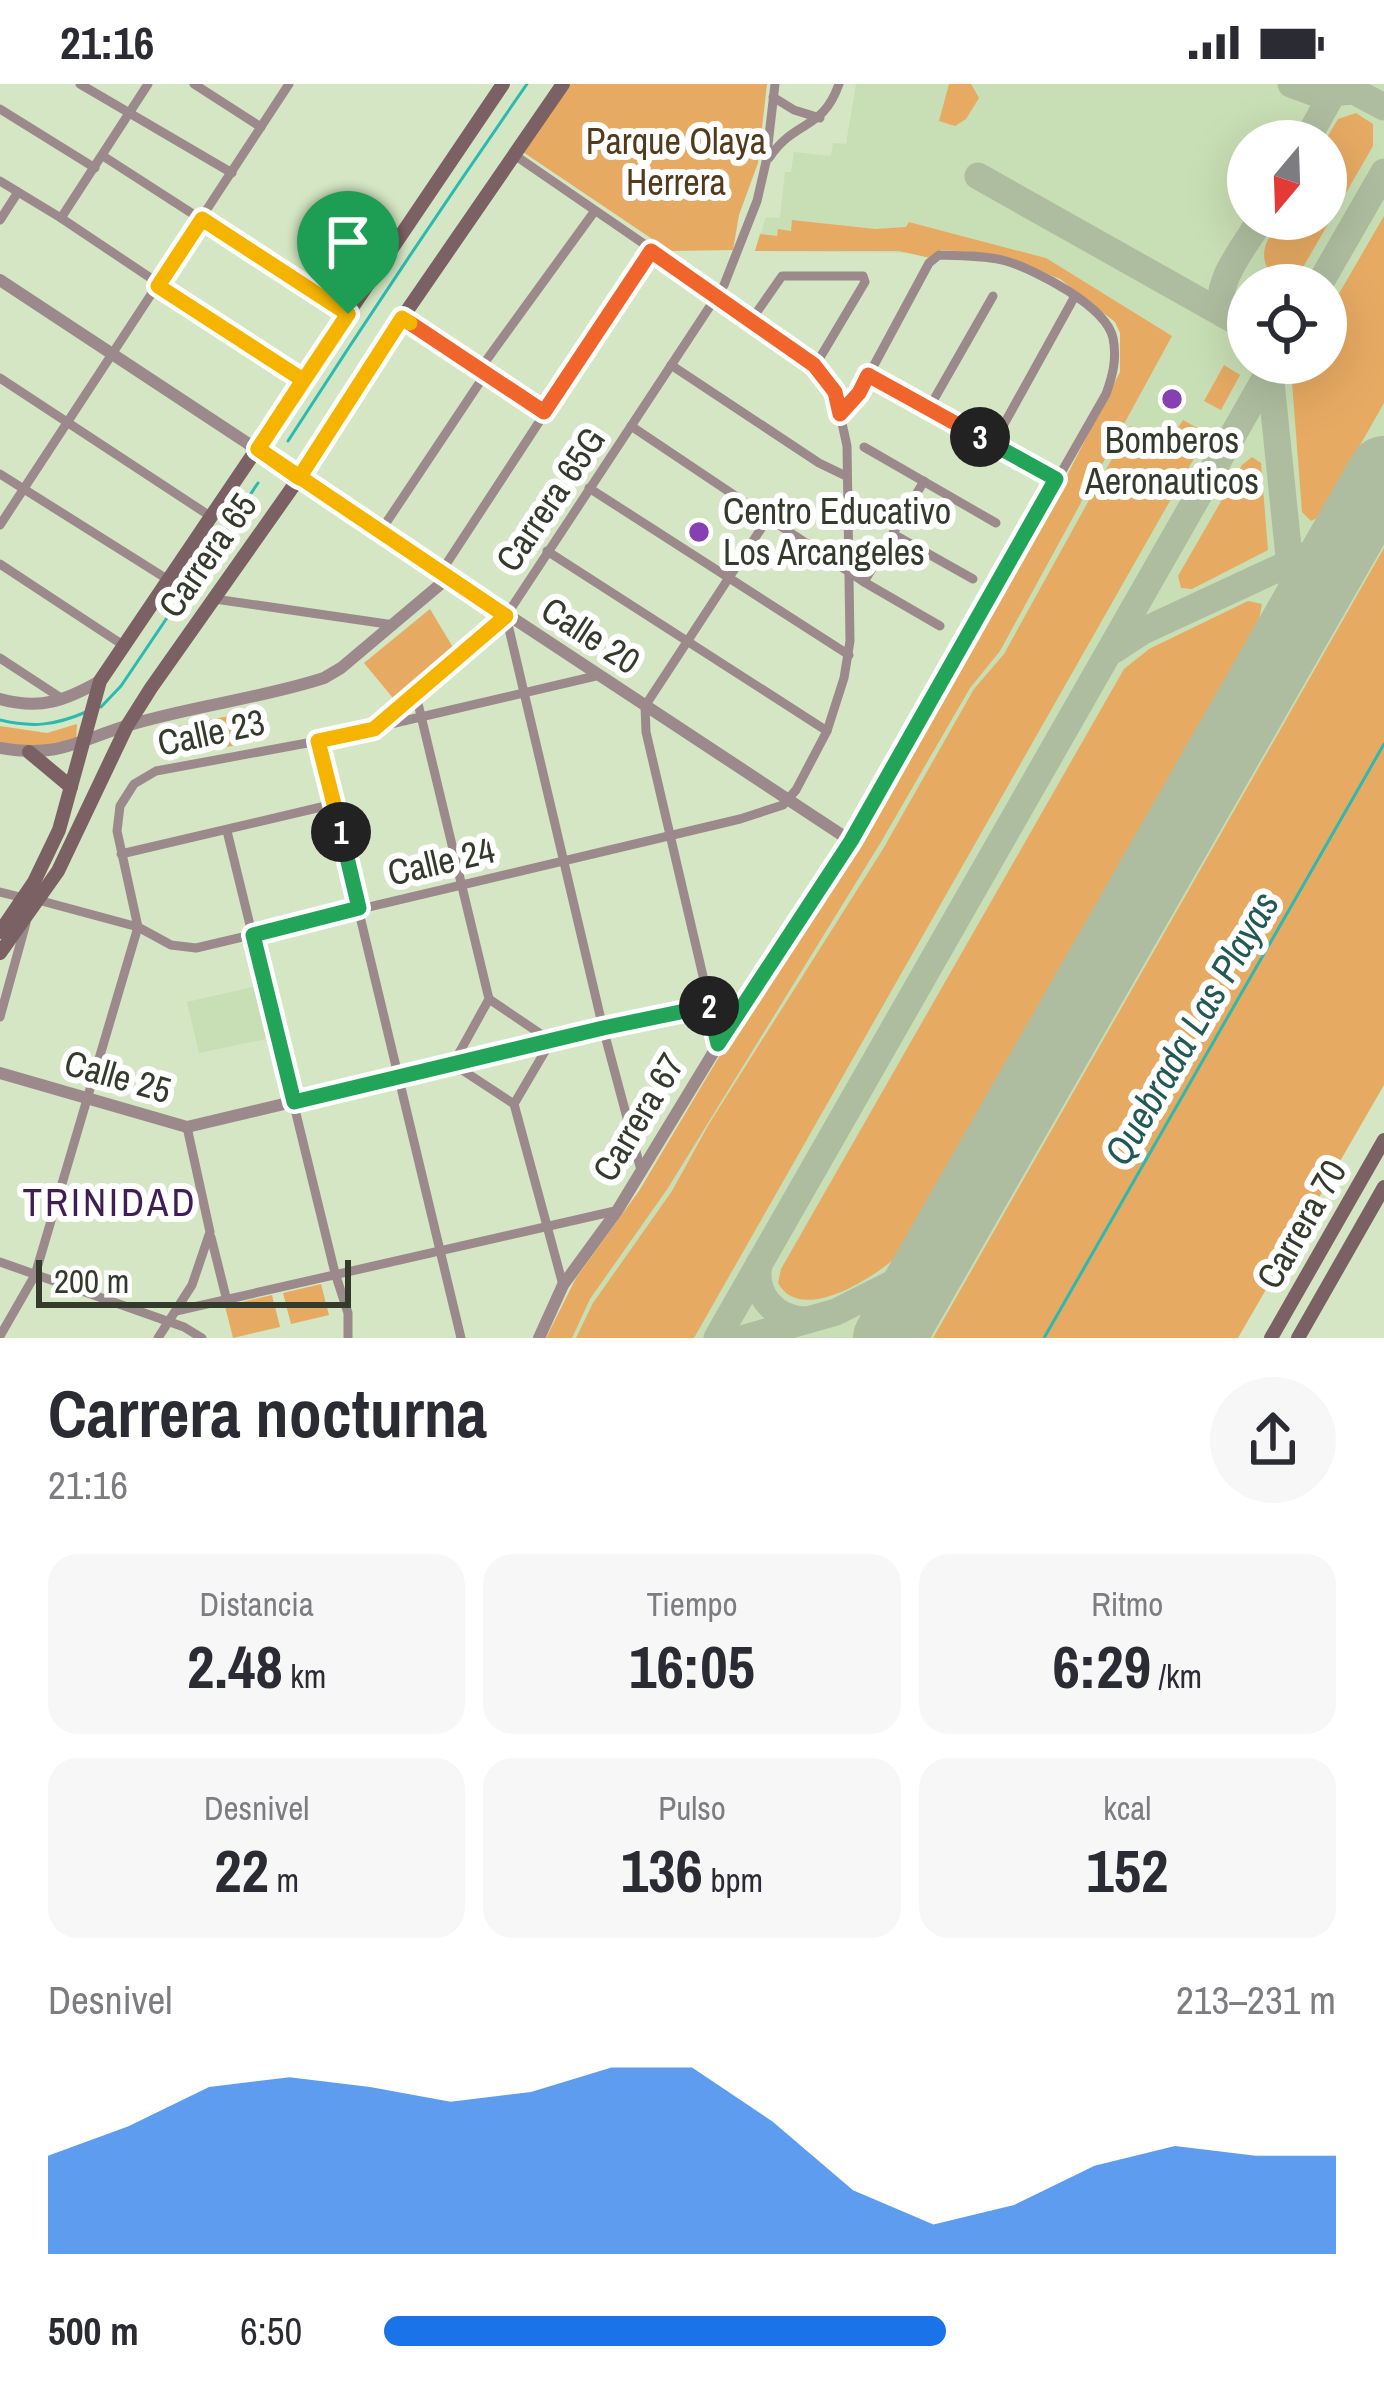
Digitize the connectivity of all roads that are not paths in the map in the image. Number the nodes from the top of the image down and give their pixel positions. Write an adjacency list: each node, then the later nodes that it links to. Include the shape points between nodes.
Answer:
1 (80, 84): 13 (street)
2 (148, 84): 13 (street)
3 (194, 84): 10 (street)
4 (222, 84): 10 (street)
5 (289, 84): 15 (street)
6 (503, 84): 33 (main road, Carrera 65)
7 (562, 84): 16 (main road, Carrera 65)
8 (775, 84): 11 (street, Carrera 65G)
9 (839, 84): 14 (street)
10 (214, 96): 15 (street)
11 (773, 97): 14 (street); 18 (street, Carrera 65G)
12 (0, 109): 19 (street)
13 (130, 113): 17 (street); 20 (street)
14 (820, 118): 18 (street, via 783,138)
15 (261, 127): 20 (street)
16 (513, 154): 23 (street); 34 (main road, Carrera 65)
17 (103, 156): 19 (street); 25 (street)
18 (766, 162): 30 (street, Carrera 65G, via 745,238)
19 (95, 168): 24 (street)
20 (232, 173): 25 (street)
21 (0, 181): 22 (street)
22 (18, 192): 24 (street); 26 (street)
23 (594, 212): 27 (street); 39 (street)
24 (62, 218): 29 (street)
25 (202, 219): 29 (street); 33 (street)
26 (0, 220)
27 (651, 251): 30 (street); 44 (street)
28 (0, 280): 36 (street, Calle 20)
29 (158, 286): 36 (street); 42 (street)
30 (717, 296): 35 (street); 37 (street, Carrera 65G)
31 (993, 296): 43 (street)
32 (1075, 296): 40 (street, via 1006,261 939,255); 48 (street); 54 (street, Carrera 67, via 1104,319 1115,368)
33 (348, 314): 42 (main road, Carrera 65)
34 (402, 318): 39 (street); 53 (main road, Carrera 65)
35 (752, 319): 38 (street); 38 (street, via 788,274 858,273 865,283)
36 (111, 353): 46 (street); 50 (street, Calle 20)
37 (671, 364): 47 (street, Carrera 65G); 52 (street)
38 (814, 365): 45 (street)
39 (482, 372): 44 (street); 62 (street)
40 (868, 375): 43 (street); 45 (street)
41 (0, 378): 46 (street)
42 (303, 380): 50 (main road, Carrera 65)
43 (929, 408): 48 (street)
44 (544, 412): 67 (street)
45 (840, 414): 52 (street)
46 (67, 422): 57 (street); 58 (street)
47 (631, 426): 56 (street, Carrera 65G); 59 (street)
48 (993, 444): 54 (street)
49 (864, 447): 55 (street)
50 (258, 449): 53 (street, Calle 20); 58 (main road, Carrera 65)
51 (0, 474): 57 (street)
52 (846, 476): 66 (street)
53 (299, 478): 62 (street, Calle 20); 72 (main road, Carrera 65)
54 (1056, 479): 100 (street, Carrera 67)
55 (924, 482): 60 (street); 63 (street)
56 (590, 488): 64 (street, Carrera 65G); 70 (street)
57 (23, 490): 61 (street); 68 (street)
58 (210, 516): 68 (main road, Carrera 65)
59 (768, 518): 66 (street); 70 (street)
60 (996, 523)
61 (0, 525)
62 (380, 532): 67 (street, Calle 20)
63 (893, 534): 69 (street); 71 (street)
64 (547, 551): 73 (street, Carrera 65G); 76 (street)
65 (0, 564): 77 (street)
66 (848, 572): 71 (street); 78 (street)
67 (445, 574): 73 (street, Calle 20); 74 (street, Calle 23)
68 (166, 579): 77 (main road, Carrera 65)
69 (973, 579)
70 (728, 580): 76 (street); 78 (street)
71 (864, 582): 75 (street)
72 (212, 598): 74 (street); 88 (main road, Carrera 65)
73 (506, 616): 80 (street, Calle 20); 82 (street, Carrera 65G); 83 (street)
74 (394, 625): 88 (street, Calle 23, via 324,678)
75 (940, 626)
76 (688, 642): 86 (street); 90 (street)
77 (123, 645): 81 (main road, Carrera 65)
78 (849, 655): 90 (street)
79 (0, 658): 85 (street)
80 (599, 675): 82 (street, Calle 23); 86 (street, Calle 20)
81 (98, 688): 85 (street); 92 (main road, Carrera 65)
82 (524, 692): 87 (street, Calle 23); 102 (street, Carrera 65G)
83 (416, 695): 87 (street); 89 (street)
84 (0, 699): 85 (street)
85 (66, 700)
86 (645, 706): 96 (street, Calle 20); 99 (street)
87 (422, 716): 89 (street, Calle 23); 103 (street)
88 (128, 725): 92 (street, Calle 23); 105 (main road, Carrera 65, via 76,839)
89 (374, 729): 91 (street, Calle 23)
90 (827, 731): 96 (street)
91 (318, 741): 97 (street); 101 (street, Calle 23, via 156,771 123,797)
92 (81, 745): 94 (street, Calle 23); 95 (main road, Carrera 65)
93 (0, 748): 94 (street, Calle 23)
94 (29, 752): 95 (main road)
95 (71, 787): 105 (main road, Carrera 65)
96 (788, 801): 99 (street, Calle 24); 100 (street, Calle 20)
97 (334, 805): 98 (street); 106 (street)
98 (227, 831): 101 (street); 110 (street)
99 (670, 834): 102 (street, Calle 24); 114 (street)
100 (851, 841): 113 (street, Carrera 67)
101 (122, 854): 108 (street)
102 (564, 859): 103 (street, Calle 24); 116 (street, Carrera 65G)
103 (462, 884): 106 (street, Calle 24); 112 (street)
104 (0, 892): 105 (street, Calle 24)
105 (31, 899): 107 (main road, Carrera 65); 108 (street, Calle 24); 109 (main road, Carrera 65)
106 (359, 908): 110 (street, Calle 24); 121 (street)
107 (27, 917): 111 (main road, Carrera 65); 115 (street)
108 (138, 927): 110 (street, Calle 24, via 184,949); 122 (street)
109 (0, 932)
110 (253, 935): 123 (street)
111 (0, 953)
112 (489, 999): 117 (street); 119 (street)
113 (744, 1002): 114 (street, Calle 25); 118 (street, Carrera 67)
114 (710, 1006): 116 (street, Calle 25); 118 (street)
115 (0, 1017)
116 (603, 1028): 117 (street, Calle 25); 127 (street, Carrera 65G)
117 (551, 1040): 119 (street, Calle 25); 124 (street)
118 (718, 1044): 127 (street, Carrera 67)
119 (453, 1064): 121 (street, Calle 25); 124 (street)
120 (0, 1073): 122 (street, Calle 25)
121 (399, 1076): 123 (street, Calle 25); 132 (street)
122 (87, 1098): 125 (street, Calle 25); 135 (street)
123 (294, 1102): 125 (street, Calle 25); 134 (street)
124 (514, 1104): 130 (street)
125 (187, 1127): 131 (street)
126 (1383, 1145): 146 (main road, Carrera 70)
127 (641, 1172): 129 (street, Carrera 67)
128 (1384, 1187): 147 (main road, Carrera 70)
129 (617, 1211): 130 (street); 136 (street, Carrera 67)
130 (546, 1224): 132 (street); 136 (street)
131 (209, 1232): 137 (street); 138 (street)
132 (437, 1249): 134 (street); 144 (street)
133 (0, 1262): 135 (street)
134 (335, 1274): 137 (street); 143 (street)
135 (35, 1275): 139 (street); 140 (street)
136 (563, 1286): 145 (street, Carrera 67)
137 (227, 1301): 138 (street)
138 (176, 1311): 139 (street)
139 (169, 1322): 141 (street); 142 (street)
140 (0, 1336)
141 (158, 1338)
142 (202, 1338)
143 (347, 1338)
144 (461, 1338)
145 (539, 1338)
146 (1271, 1338)
147 (1298, 1338)

